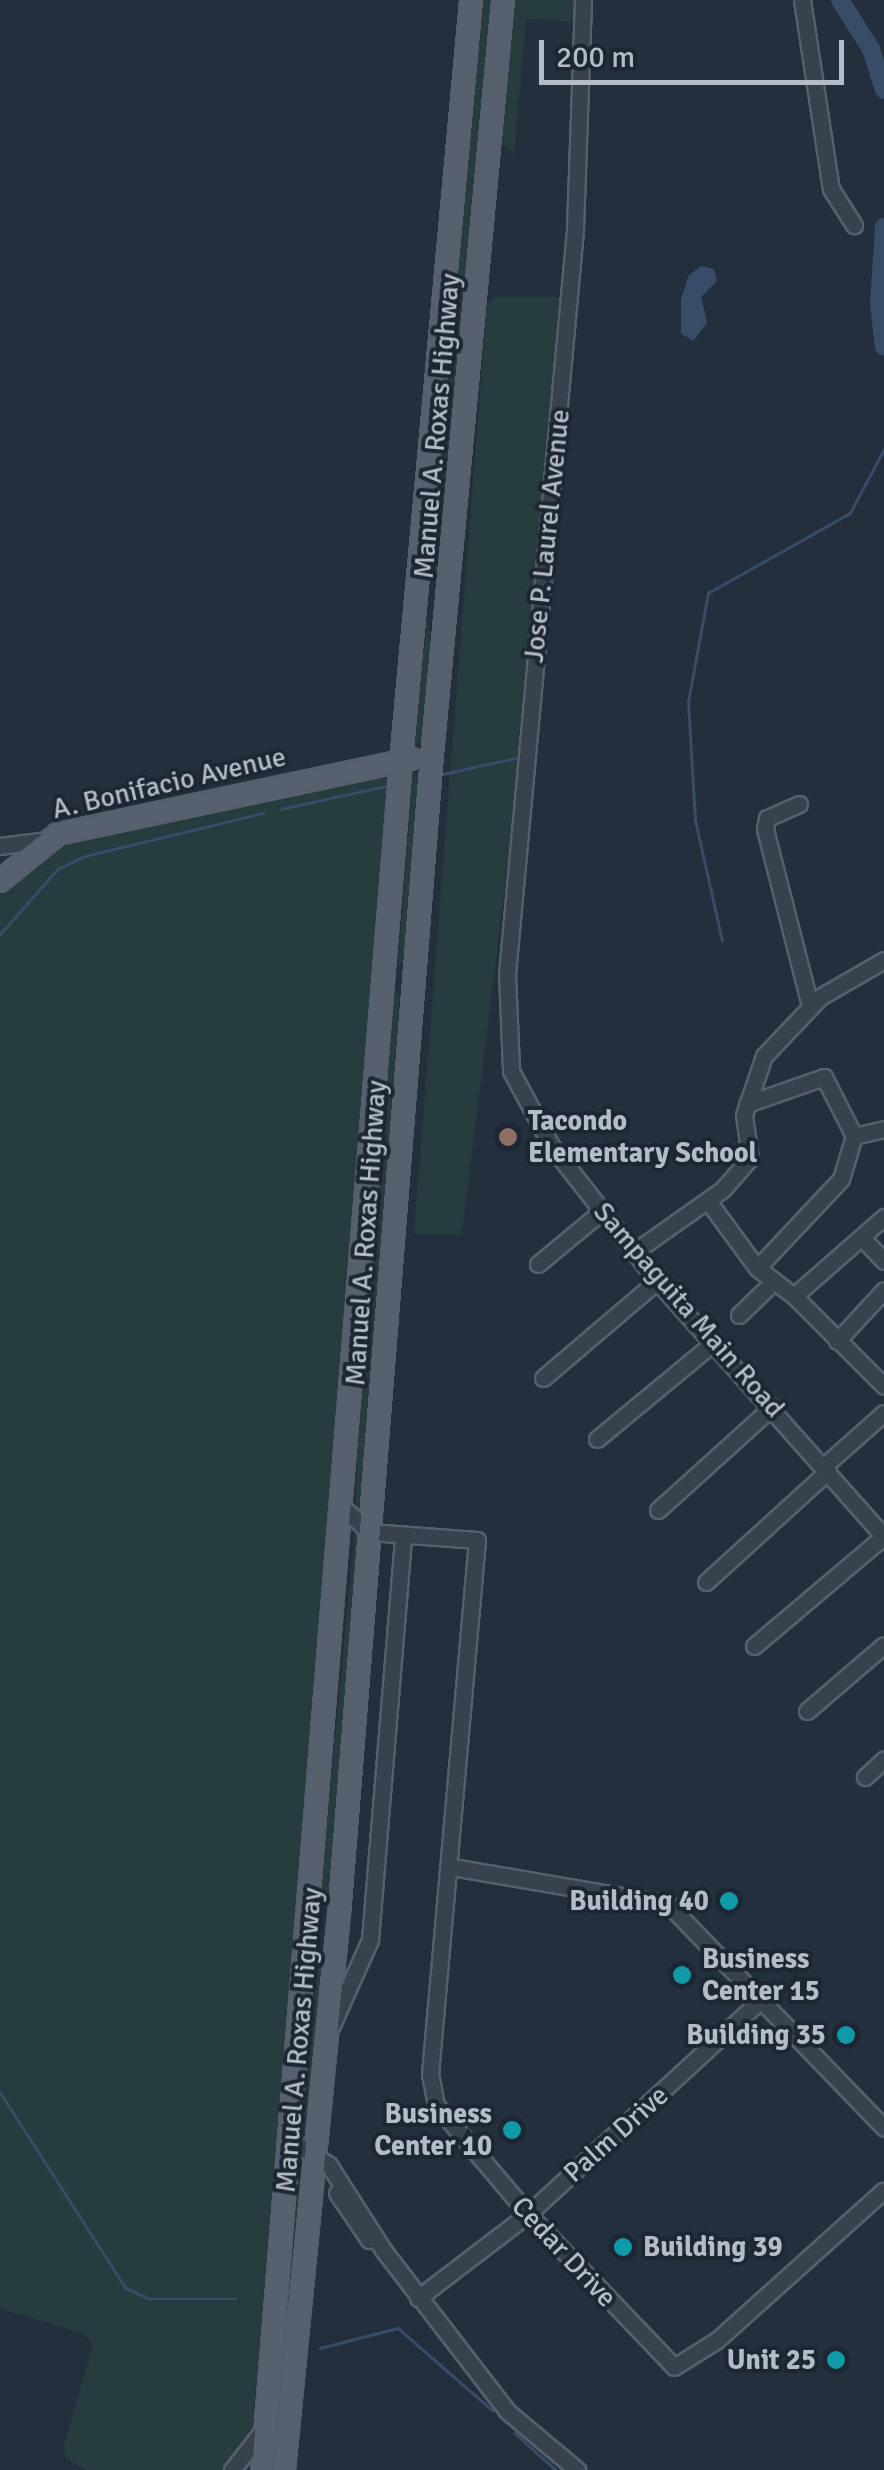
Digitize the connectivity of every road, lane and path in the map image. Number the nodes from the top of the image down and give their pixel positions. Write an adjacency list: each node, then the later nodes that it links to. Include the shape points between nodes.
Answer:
1 (472, 0): 6 (main road, Manuel A. Roxas Highway)
2 (503, 0): 7 (main road, Manuel A. Roxas Highway)
3 (583, 0): 20 (street, Jose P. Laurel Avenue, via 576,230 507,974)
4 (802, 0): 5 (street, via 830,188)
5 (854, 225)
6 (416, 600): 7 (main road); 8 (main road, Manuel A. Roxas Highway)
7 (449, 602): 9 (main road, Manuel A. Roxas Highway)
8 (406, 721): 10 (main road, Manuel A. Roxas Highway); 11 (main road, A. Bonifacio Avenue, via 383,751)
9 (432, 756): 10 (main road, A. Bonifacio Avenue); 18 (main road, Manuel A. Roxas Highway)
10 (401, 761): 11 (main road, A. Bonifacio Avenue); 17 (main road, Manuel A. Roxas Highway)
11 (350, 770): 13 (main road, A. Bonifacio Avenue)
12 (799, 804): 19 (street, via 767,818 765,829)
13 (46, 840): 14 (street, A. Bonifacio Avenue); 15 (main road)
14 (0, 846)
15 (0, 882)
16 (884, 960): 19 (street)
17 (384, 982): 18 (main road); 45 (main road, Manuel A. Roxas Highway)
18 (414, 983): 48 (main road, Manuel A. Roxas Highway)
19 (810, 1005): 21 (street, via 764,1056)
20 (510, 1072): 25 (street, Sampaguita Main Road, via 528,1112)
21 (747, 1104): 23 (street, via 824,1077); 24 (street, via 750,1158)
22 (884, 1130): 23 (street)
23 (854, 1136): 31 (street, via 841,1179)
24 (708, 1201): 28 (street); 31 (street)
25 (602, 1211): 28 (street, Sampaguita Main Road); 30 (street)
26 (884, 1217): 27 (street)
27 (862, 1238): 29 (street); 35 (street)
28 (634, 1252): 32 (street, Sampaguita Main Road)
29 (884, 1261)
30 (538, 1264)
31 (757, 1268): 33 (street)
32 (657, 1281): 38 (street, Sampaguita Main Road); 39 (street)
33 (774, 1281): 35 (street); 36 (street)
34 (884, 1290): 37 (street)
35 (794, 1296): 37 (street)
36 (739, 1315)
37 (837, 1341): 40 (street)
38 (712, 1343): 41 (street, Sampaguita Main Road); 43 (street)
39 (542, 1378)
40 (884, 1386)
41 (772, 1407): 44 (street, Sampaguita Main Road); 46 (street)
42 (884, 1413): 44 (street)
43 (597, 1439)
44 (826, 1468): 47 (street, Sampaguita Main Road); 50 (street)
45 (342, 1506): 48 (street); 60 (main road, Manuel A. Roxas Highway)
46 (658, 1510)
47 (882, 1531): 52 (street)
48 (370, 1532): 49 (street); 58 (main road, Manuel A. Roxas Highway)
49 (403, 1536): 56 (street, Cedar Drive, via 477,1540); 58 (street, via 370,1940)
50 (706, 1582)
51 (884, 1645): 53 (street)
52 (754, 1646)
53 (806, 1711)
54 (884, 1759): 55 (street)
55 (865, 1777)
56 (452, 1867): 57 (street, via 668,1904); 63 (street, Cedar Drive, via 431,2090)
57 (761, 2000): 59 (street); 63 (street, Palm Drive)
58 (327, 2034): 61 (main road, Manuel A. Roxas Highway)
59 (884, 2128)
60 (289, 2140): 61 (street); 65 (main road, Manuel A. Roxas Highway)
61 (323, 2160): 64 (street, via 352,2218); 68 (main road, Manuel A. Roxas Highway)
62 (884, 2190): 63 (street, Cedar Drive, via 717,2340 674,2366)
63 (528, 2214): 64 (street, Palm Drive)
64 (418, 2298): 69 (street, via 506,2412)
65 (264, 2429): 66 (street); 67 (main road, Manuel A. Roxas Highway)
66 (232, 2470)
67 (262, 2470)
68 (287, 2470)
69 (577, 2470)

